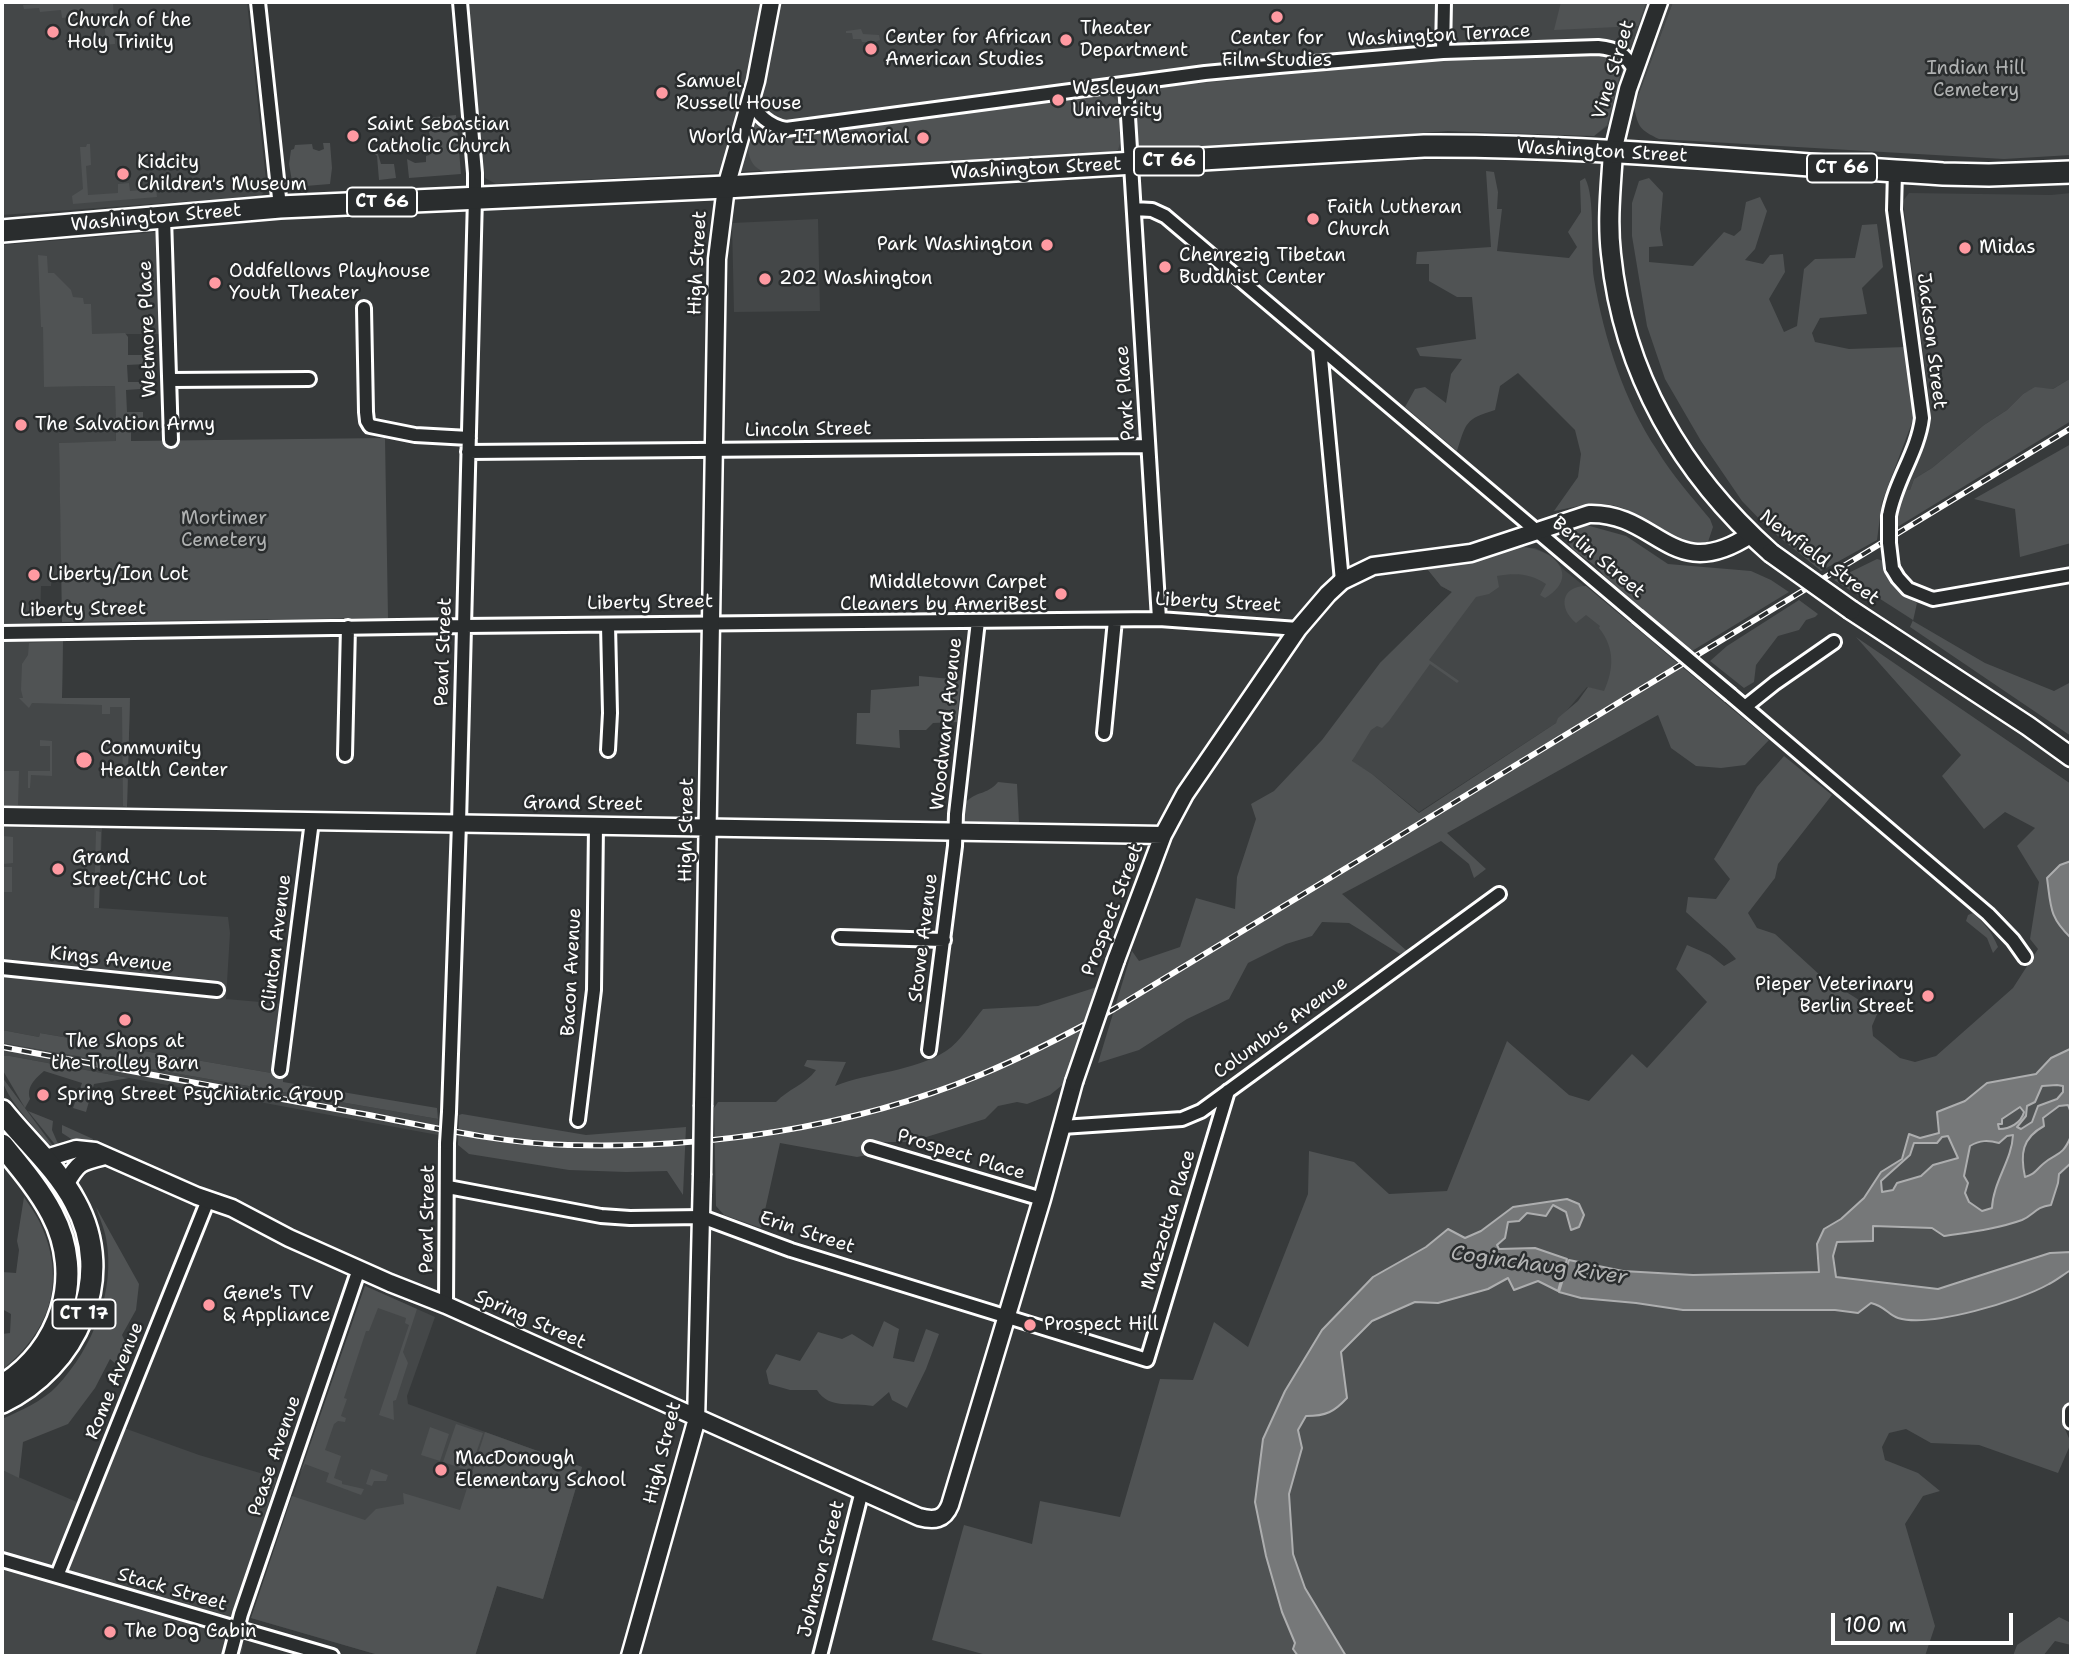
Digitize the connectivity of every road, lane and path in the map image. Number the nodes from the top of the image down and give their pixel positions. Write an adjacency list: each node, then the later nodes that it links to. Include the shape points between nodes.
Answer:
1 (258, 2): 16 (street)
2 (460, 2): 15 (street, Pearl Street)
3 (771, 2): 9 (street, High Street)
4 (1444, 2): 6 (street)
5 (1658, 2): 7 (street, Vine Street)
6 (1443, 52): 7 (street, Washington Terrace, via 1598,47 1624,54); 8 (street, Washington Terrace)
7 (1634, 69): 10 (street, Vine Street)
8 (1126, 85): 9 (street, Washington Terrace, via 786,129 777,128 758,113); 11 (street, Park Place)
9 (751, 99): 14 (street, High Street)
10 (1613, 152): 11 (highway, Washington Street / CT 66, via 1424,146); 12 (highway, Washington Street / CT 66); 30 (main road, Newfield Street, via 1611,251 1619,305 1635,358 1657,411 1687,462)
11 (1131, 163): 14 (highway, Washington Street / CT 66); 17 (street, Park Place)
12 (1895, 171): 13 (highway, Washington Street / CT 66); 31 (street, Jackson Street, bridge, via 1894,211 1922,418 1893,495 1889,516 1892,568 1909,589 1933,599)
13 (2071, 172)
14 (726, 187): 15 (highway, Washington Street / CT 66); 27 (street, High Street, via 717,259)
15 (475, 197): 16 (highway, Washington Street / CT 66); 24 (street, Pearl Street)
16 (280, 207): 18 (highway, Washington Street / CT 66)
17 (1134, 209): 21 (street, Berlin Street, via 1152,209 1165,216); 26 (street, Park Place)
18 (164, 217): 19 (highway, Washington Street / CT 66); 23 (street, Wetmore Place)
19 (2, 231)
20 (364, 308): 24 (street, via 370,426 415,435)
21 (1320, 348): 29 (street, Berlin Street); 32 (street)
22 (309, 379): 23 (street)
23 (170, 380): 25 (street, Wetmore Place)
24 (469, 438): 28 (street, Pearl Street)
25 (170, 440)
26 (1149, 446): 27 (street, Lincoln Street); 34 (street, Park Place)
27 (714, 451): 28 (street, Lincoln Street); 36 (street, High Street)
28 (468, 452): 38 (street, Pearl Street)
29 (1537, 531): 30 (street, via 1604,513 1632,523 1679,551 1710,553); 32 (street, via 1471,553 1373,566); 43 (street, Berlin Street, bridge)
30 (1750, 535): 46 (main road, Newfield Street, bridge, via 1851,610)
31 (2071, 575)
32 (1342, 581): 40 (street, Prospect Street)
33 (1115, 620): 34 (street, Liberty Street); 35 (street, Liberty Street); 44 (street)
34 (1159, 620): 40 (street, Liberty Street)
35 (978, 621): 36 (street, Liberty Street); 53 (street, Woodward Avenue)
36 (710, 624): 37 (street, Liberty Street); 52 (street, High Street)
37 (608, 625): 38 (street, Liberty Street); 45 (street)
38 (464, 626): 39 (street, Liberty Street); 50 (street, Pearl Street)
39 (348, 627): 41 (street, Liberty Street); 47 (street)
40 (1297, 629): 54 (street, Prospect Street, via 1198,774)
41 (2, 633)
42 (1835, 642): 43 (street)
43 (1745, 707): 58 (street, Berlin Street, via 1988,914)
44 (1104, 733)
45 (608, 750)
46 (2067, 754)
47 (345, 755)
48 (2, 816): 49 (street, Grand Street)
49 (312, 821): 50 (street, Grand Street); 62 (street, Clinton Avenue)
50 (459, 823): 51 (street, Grand Street); 72 (street, Pearl Street, bridge)
51 (596, 826): 52 (street, Grand Street); 65 (street, Bacon Avenue, via 594,990)
52 (708, 828): 53 (street, Grand Street); 75 (street, High Street, bridge)
53 (956, 831): 54 (street, Grand Street); 57 (street, Stowe Avenue)
54 (1163, 835): 66 (street, Prospect Street, bridge, via 1116,960)
55 (1499, 894): 63 (street, Columbus Avenue)
56 (840, 937): 57 (street)
57 (944, 940): 61 (street, Stowe Avenue)
58 (2025, 957)
59 (2, 968): 60 (street, Kings Avenue)
60 (217, 990)
61 (929, 1050)
62 (281, 1070)
63 (1228, 1091): 66 (street, Columbus Avenue, via 1182,1119); 79 (street, Mazzotta Place)
64 (2, 1111): 70 (highway, CT 17)
65 (578, 1120)
66 (1062, 1128): 73 (street, Prospect Street)
67 (2, 1145): 80 (highway, CT 17, via 52,1214 68,1274 65,1302 50,1339 28,1366)
68 (870, 1148): 73 (street, Prospect Place)
69 (105, 1156): 70 (street, Spring Street, via 83,1148); 71 (street, via 77,1165); 74 (street, Spring Street)
70 (43, 1159): 71 (highway, CT 17)
71 (65, 1185): 81 (highway, CT 17, via 83,1219 91,1253 93,1276 87,1304 75,1336 56,1363)
72 (448, 1187): 75 (street, Erin Street, via 601,1216); 77 (street, Pearl Street)
73 (1042, 1199): 78 (street, Prospect Street)
74 (208, 1200): 76 (street, Spring Street); 88 (street, Rome Avenue)
75 (702, 1217): 78 (street, Erin Street, via 791,1250); 83 (street, High Street)
76 (359, 1269): 77 (street, Spring Street); 89 (street, Pease Avenue)
77 (446, 1305): 83 (street, Spring Street)
78 (1007, 1315): 79 (street, Erin Street); 86 (street, Prospect Street, via 950,1505)
79 (1147, 1360)
80 (2, 1386)
81 (2, 1402)
82 (2071, 1411): 84 (street)
83 (696, 1417): 85 (street, Spring Street); 92 (street, High Street)
84 (2071, 1422)
85 (862, 1491): 86 (street, Spring Street, via 919,1517); 93 (street, Johnson Street)
86 (939, 1519)
87 (2, 1560): 88 (street, Stack Street)
88 (57, 1576): 89 (street, Stack Street)
89 (238, 1629): 90 (street, Pease Avenue); 91 (street, Stack Street)
90 (230, 1656)
91 (332, 1656)
92 (630, 1656)
93 (820, 1656)

